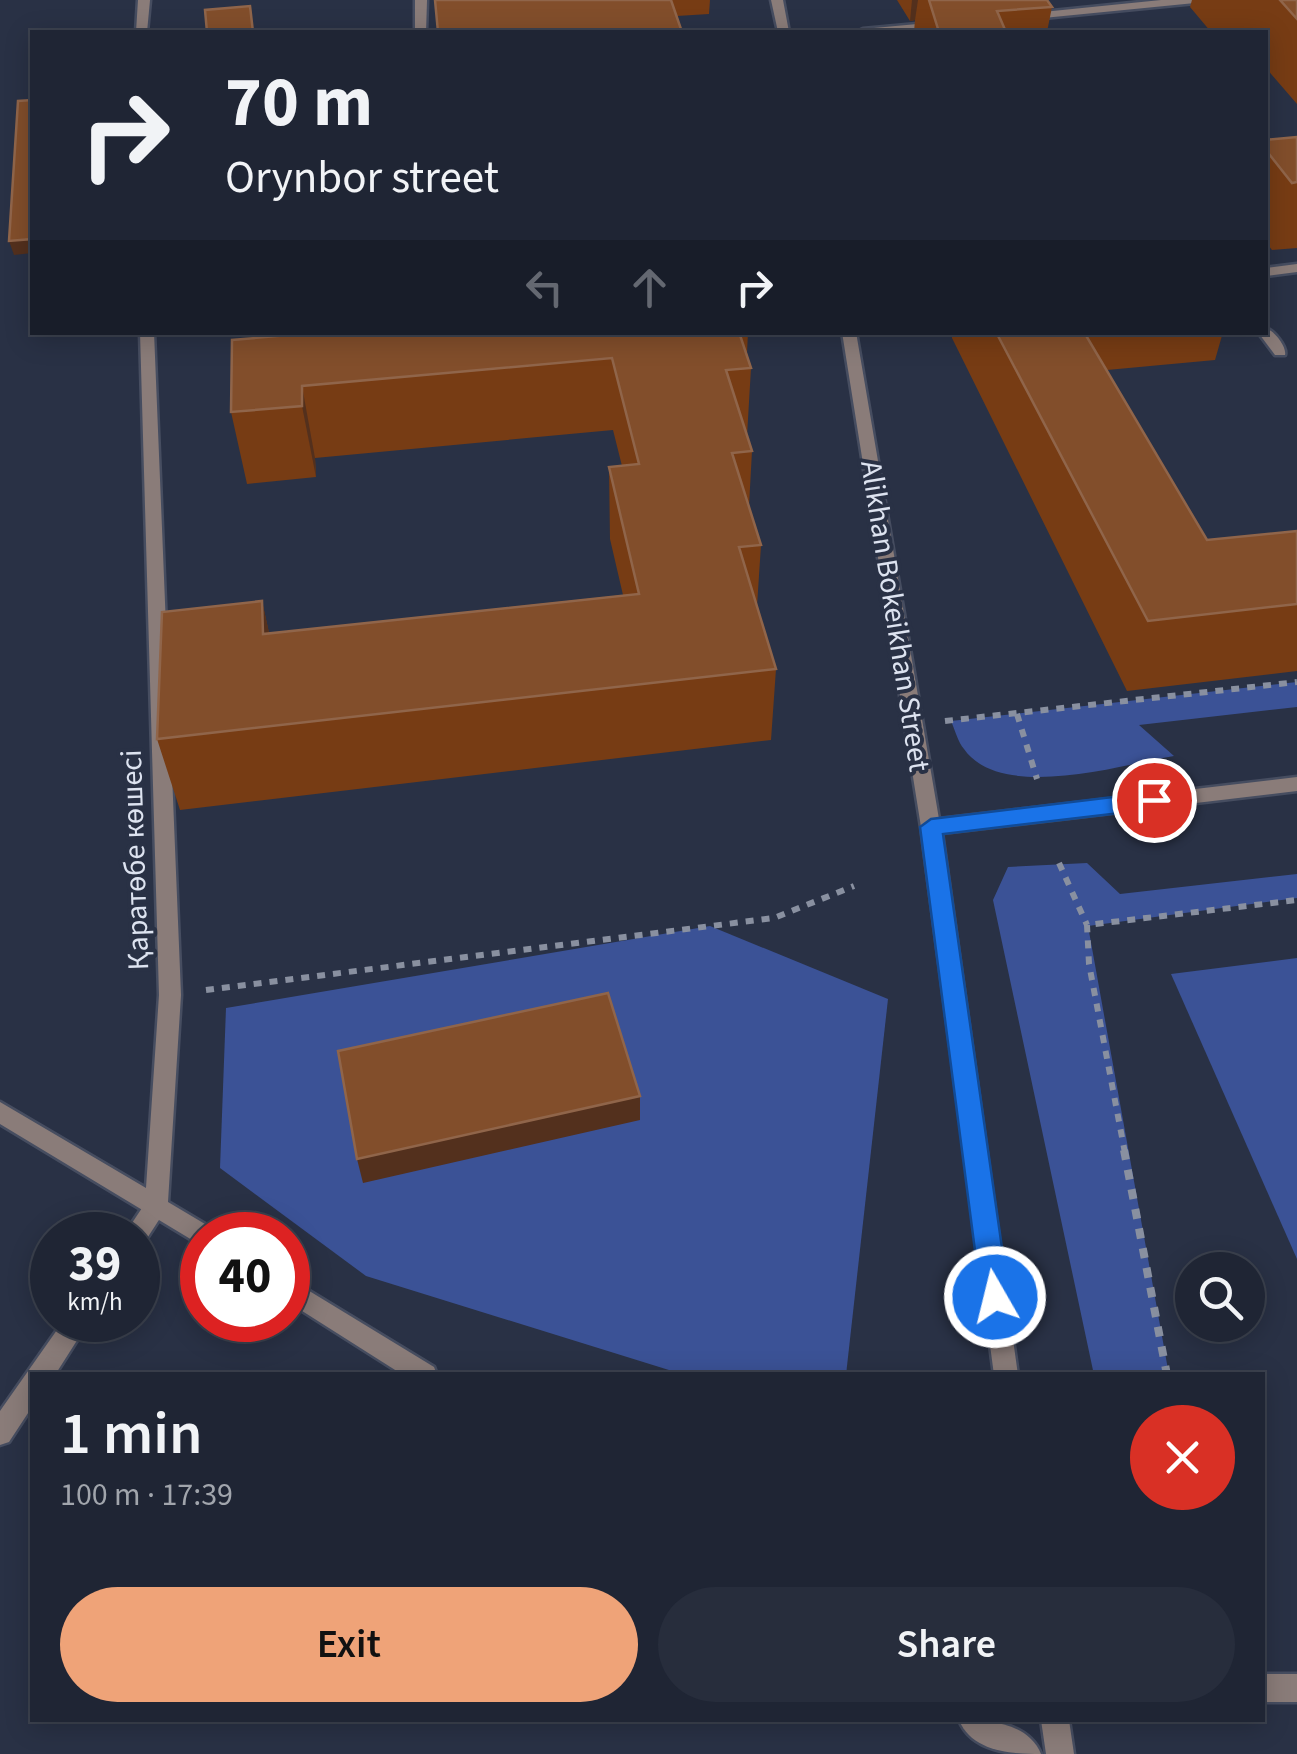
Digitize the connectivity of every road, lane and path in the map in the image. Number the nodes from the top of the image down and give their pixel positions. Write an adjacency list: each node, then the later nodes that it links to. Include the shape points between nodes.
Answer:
1 (144, 0): 7 (street)
2 (421, 0): 8 (street)
3 (777, 0): 9 (street)
4 (1195, 0): 5 (street)
5 (1000, 19)
6 (960, 23): 10 (street)
7 (142, 30)
8 (420, 30)
9 (784, 30)
10 (885, 30)
11 (1297, 268): 12 (street)
12 (1268, 272)
13 (147, 335): 27 (street, Қаратөбе көшесі)
14 (849, 335): 19 (street, Alikhan Bokeikhan Street)
15 (1267, 335): 16 (street)
16 (1280, 352)
17 (1297, 682): 18 (path)
18 (1017, 713): 19 (path); 20 (path)
19 (912, 724): 22 (street, Alikhan Bokeikhan Street)
20 (1037, 779)
21 (1297, 784): 22 (street)
22 (931, 827): 36 (street, Alikhan Bokeikhan Street)
23 (1059, 864): 26 (path)
24 (854, 886): 27 (path, via 774,918)
25 (1297, 900): 26 (path)
26 (1088, 925): 37 (path, via 1089,964)
27 (170, 995): 29 (street, Қаратөбе көшесі)
28 (0, 1112): 29 (street)
29 (156, 1206): 30 (street); 31 (street)
30 (152, 1212)
31 (180, 1221)
32 (310, 1303): 35 (street)
33 (63, 1342): 34 (street)
34 (42, 1372)
35 (420, 1372)
36 (1006, 1372)
37 (1166, 1372)
38 (30, 1389): 39 (street)
39 (0, 1433)
40 (1265, 1688): 41 (street)
41 (1297, 1688)
42 (975, 1722): 44 (street)
43 (1055, 1722): 45 (street)
44 (1026, 1754)
45 (1060, 1754)

